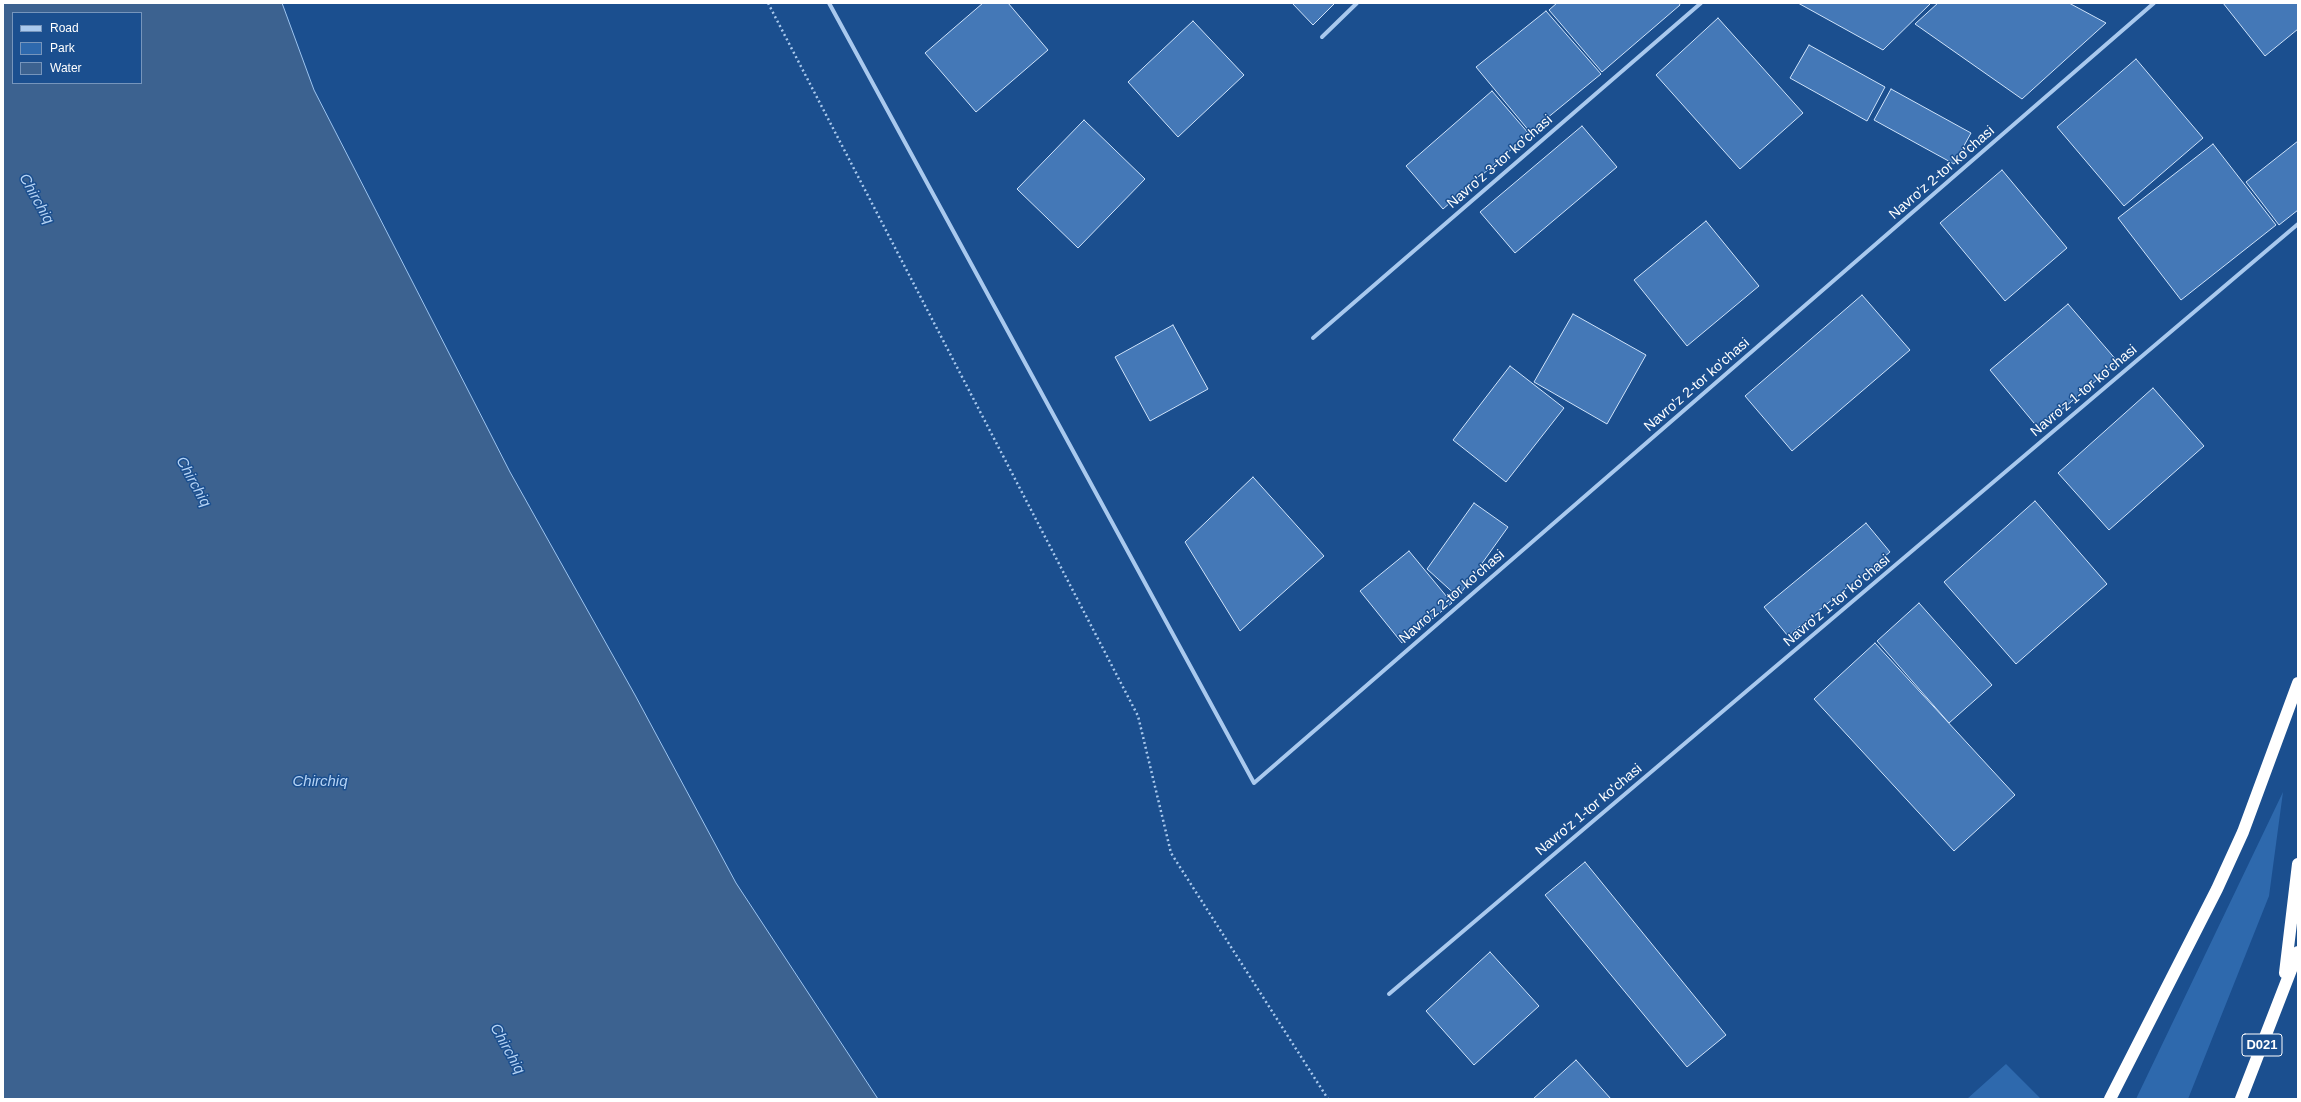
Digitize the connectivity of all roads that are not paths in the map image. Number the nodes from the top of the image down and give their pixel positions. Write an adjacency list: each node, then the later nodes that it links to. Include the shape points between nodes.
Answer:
1 (829, 3): 4 (street, Navro'z 2-tor ko'chasi, via 1254,783)
2 (1357, 3): 5 (street)
3 (1701, 3): 7 (street, Navro'z 3-tor ko'chasi)
4 (2154, 3)
5 (1322, 37)
6 (2298, 224): 12 (street, Navro'z 1-tor ko'chasi)
7 (1313, 338)
8 (2298, 682): 13 (highway, via 2243,832 2217,889)
9 (2298, 864): 11 (highway)
10 (2298, 952): 11 (highway, D021)
11 (2283, 990): 14 (highway, D021)
12 (1389, 994)
13 (2110, 1099)
14 (2241, 1099)

